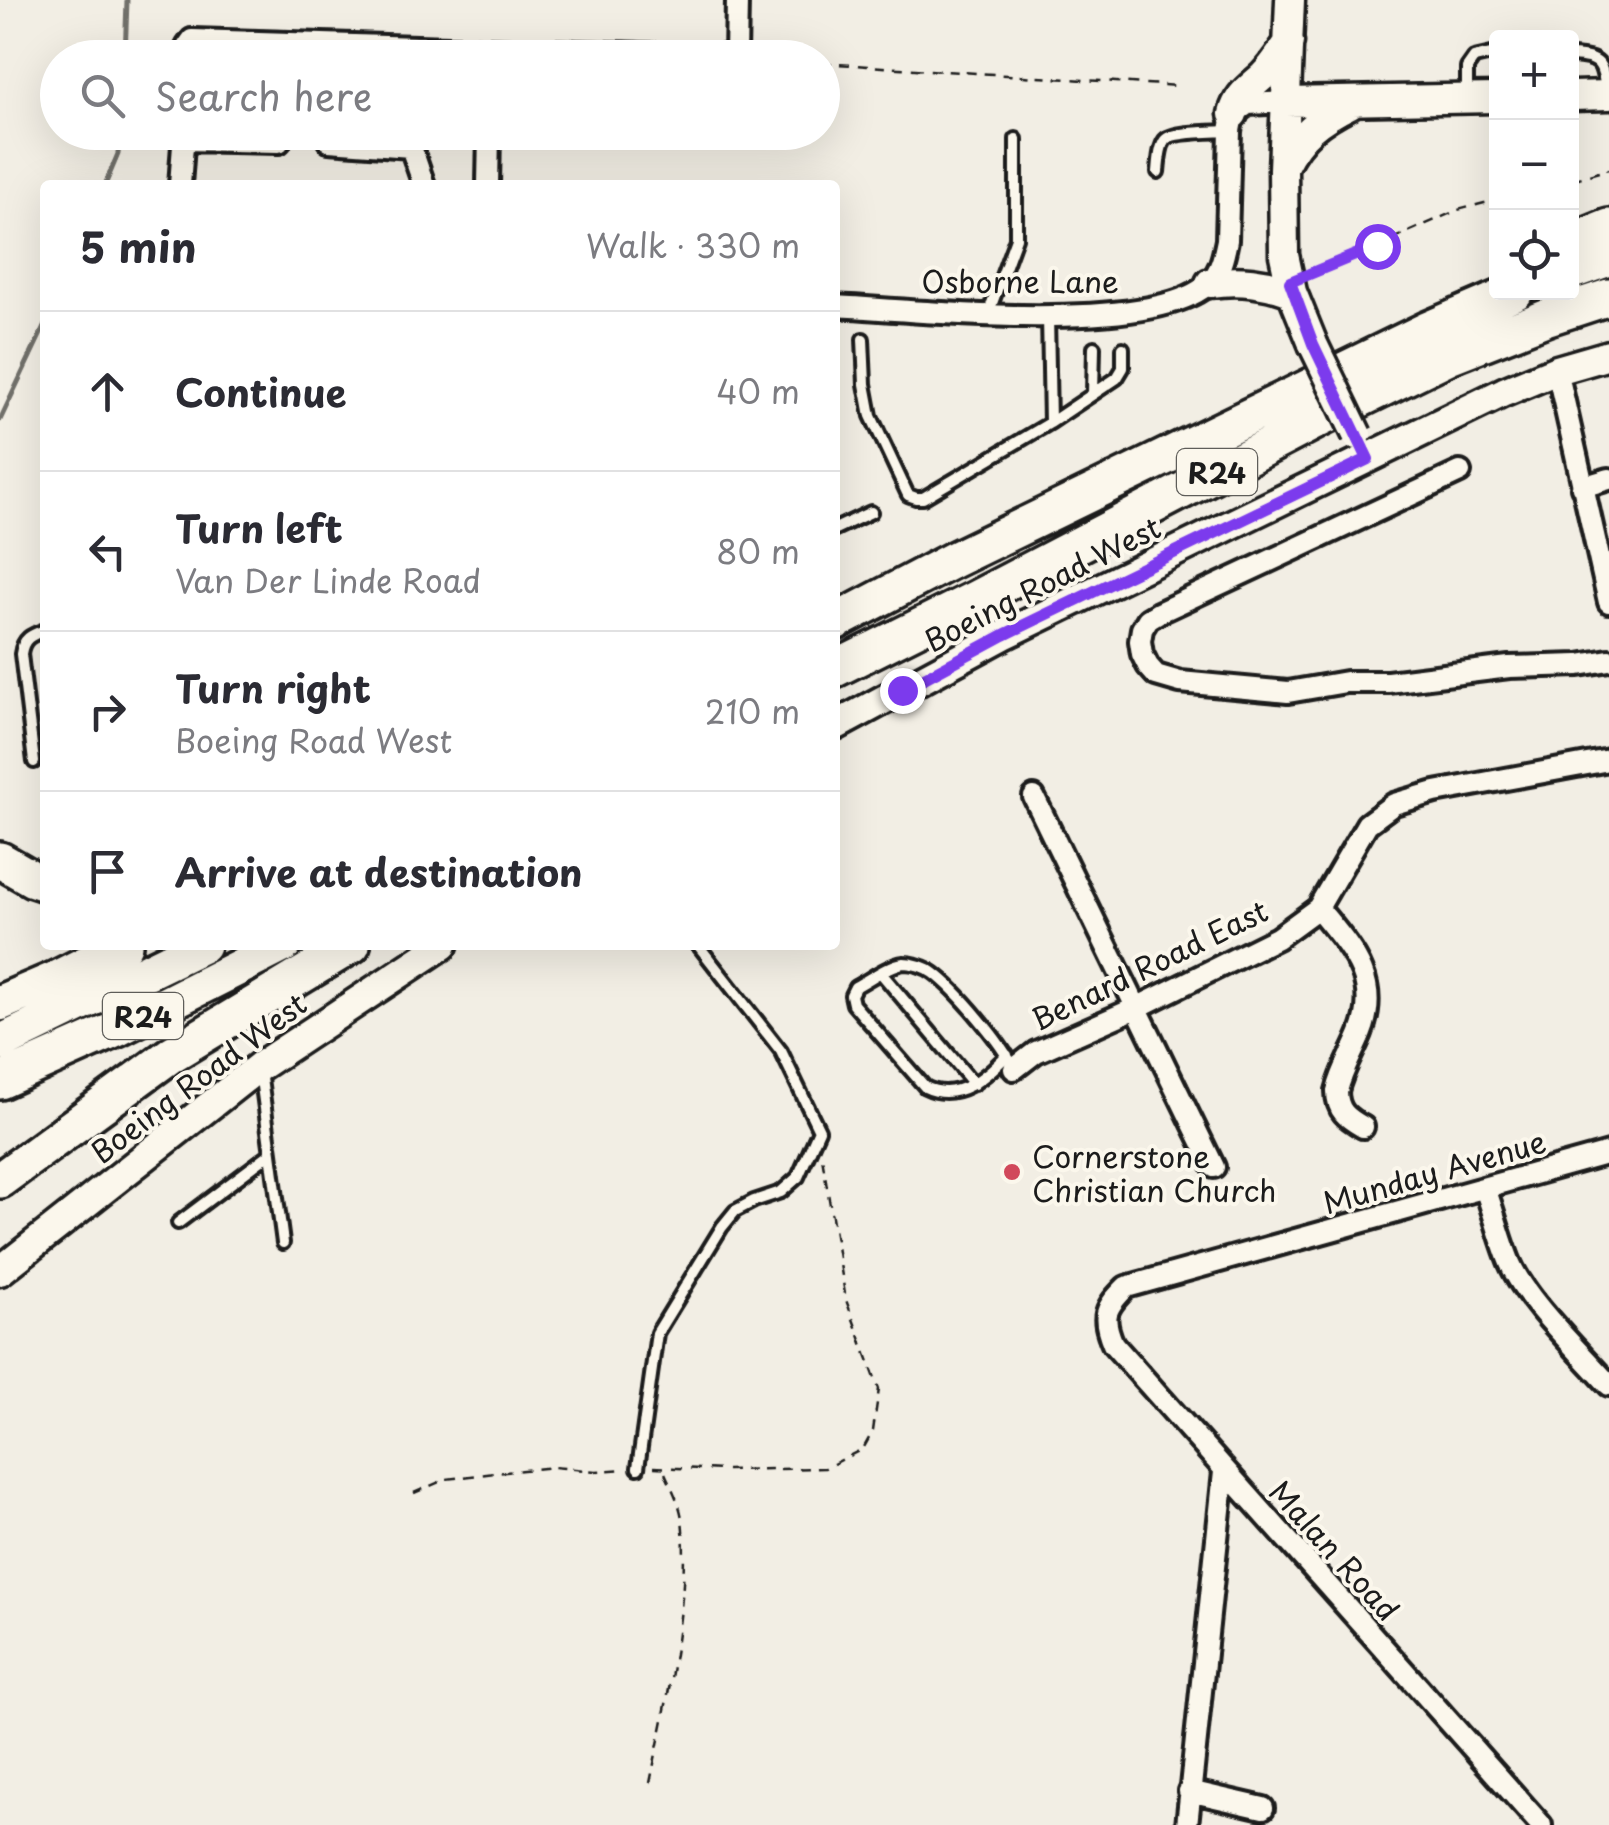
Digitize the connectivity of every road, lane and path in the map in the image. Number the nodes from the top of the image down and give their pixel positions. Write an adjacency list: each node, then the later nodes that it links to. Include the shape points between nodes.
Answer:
1 (737, 0): 3 (street)
2 (1290, 0): 4 (main road)
3 (736, 40)
4 (1288, 46): 13 (main road, via 1304,75); 14 (main road); 15 (main road, via 1245,90)
5 (1489, 55): 11 (lane, via 1467,68)
6 (1579, 57): 9 (lane, via 1597,60)
7 (840, 64): 8 (path)
8 (1177, 86)
9 (1608, 95): 10 (main road)
10 (1579, 96)
11 (1468, 98): 12 (main road); 13 (main road)
12 (1489, 98)
13 (1348, 101): 14 (main road); 20 (main road, via 1293,146)
14 (1286, 102): 15 (street, via 1248,104); 20 (main road)
15 (1232, 122): 22 (lane, via 1167,138); 33 (street, via 1227,240)
16 (1016, 139): 38 (lane, via 1016,238)
17 (183, 150): 24 (street)
18 (414, 150): 25 (street)
19 (489, 150): 26 (street)
20 (1282, 169): 34 (main road)
21 (1609, 170): 23 (path)
22 (1158, 172)
23 (1579, 178)
24 (180, 180)
25 (423, 180)
26 (488, 180)
27 (1489, 202): 34 (path)
28 (1609, 226): 29 (highway)
29 (1579, 239)
30 (1609, 258): 31 (highway)
31 (1579, 269)
32 (1489, 277): 53 (highway, via 1257,396)
33 (1210, 283): 34 (main road); 39 (street, Osborne Lane, via 1174,301 1123,313)
34 (1291, 287): 49 (main road, bridge)
35 (1609, 297): 47 (highway, R24, via 1449,356)
36 (1496, 300): 53 (highway, R24)
37 (840, 306): 38 (street, Osborne Lane)
38 (988, 314): 39 (street, Osborne Lane)
39 (1048, 316): 48 (lane)
40 (1609, 322): 47 (highway, via 1474,362)
41 (863, 339): 48 (lane, via 870,416 908,495 923,498)
42 (1094, 347): 46 (lane)
43 (1123, 348): 46 (lane, via 1121,373)
44 (1609, 356): 45 (main road, Boeing Road West)
45 (1557, 370): 49 (main road, Boeing Road West); 52 (street)
46 (1093, 394): 48 (lane)
47 (1318, 420): 62 (highway, R24)
48 (1050, 422)
49 (1362, 447): 63 (main road, Boeing Road West)
50 (1460, 472): 61 (street, via 1148,619 1140,640 1148,666 1180,682 1288,692)
51 (1609, 479): 52 (street)
52 (1582, 487): 57 (street)
53 (1102, 488): 56 (highway, R24)
54 (871, 512): 55 (lane)
55 (840, 527)
56 (954, 560): 58 (highway); 59 (highway, R24)
57 (1609, 602)
58 (840, 603)
59 (840, 619)
60 (40, 632): 65 (lane, via 29,636 21,654)
61 (1609, 660)
62 (840, 667)
63 (840, 723)
64 (1609, 760): 69 (street, Benard Road East, via 1394,804 1367,824)
65 (34, 762)
66 (1034, 797): 78 (street)
67 (0, 860): 68 (highway)
68 (40, 881)
69 (1318, 908): 78 (street, Benard Road East, via 1259,948); 84 (street, via 1351,949 1368,988 1366,1017 1337,1091 1341,1112)
70 (114, 950): 77 (highway)
71 (192, 950): 79 (highway, R24)
72 (273, 950): 82 (highway, R24)
73 (344, 950): 89 (highway, via 172,1054)
74 (435, 950): 81 (main road, Boeing Road West)
75 (702, 950): 85 (lane, via 782,1051)
76 (881, 974): 80 (lane, via 907,963 933,972); 83 (lane); 83 (lane, via 855,987 853,1004 925,1087 943,1092)
77 (0, 1002)
78 (1138, 1007): 80 (street, Benard Road East); 88 (street)
79 (0, 1043)
80 (1011, 1062): 83 (lane)
81 (260, 1066): 86 (lane); 93 (main road, Boeing Road West)
82 (0, 1081)
83 (974, 1084)
84 (1363, 1127)
85 (819, 1130): 96 (path, via 846,1300 879,1389 873,1431 863,1448 825,1468); 97 (lane, via 798,1177 735,1212 666,1316 652,1360)
86 (271, 1153): 91 (lane); 92 (lane)
87 (1609, 1153): 90 (street, Munday Avenue)
88 (1214, 1167)
89 (0, 1180)
90 (1486, 1188): 94 (street, Munday Avenue, via 1126,1288); 95 (street, via 1518,1276)
91 (178, 1223)
92 (283, 1244)
93 (0, 1271)
94 (1108, 1305): 98 (street, Malan Road, via 1113,1344)
95 (1609, 1386)
96 (662, 1466): 97 (path); 100 (path, via 682,1515 683,1569)
97 (638, 1468): 99 (path, via 495,1473 446,1479)
98 (1224, 1472): 101 (street); 104 (street, Malan Road)
99 (414, 1494)
100 (650, 1783)
101 (1189, 1791): 102 (street); 103 (street)
102 (1262, 1808)
103 (1187, 1825)
104 (1541, 1825)

